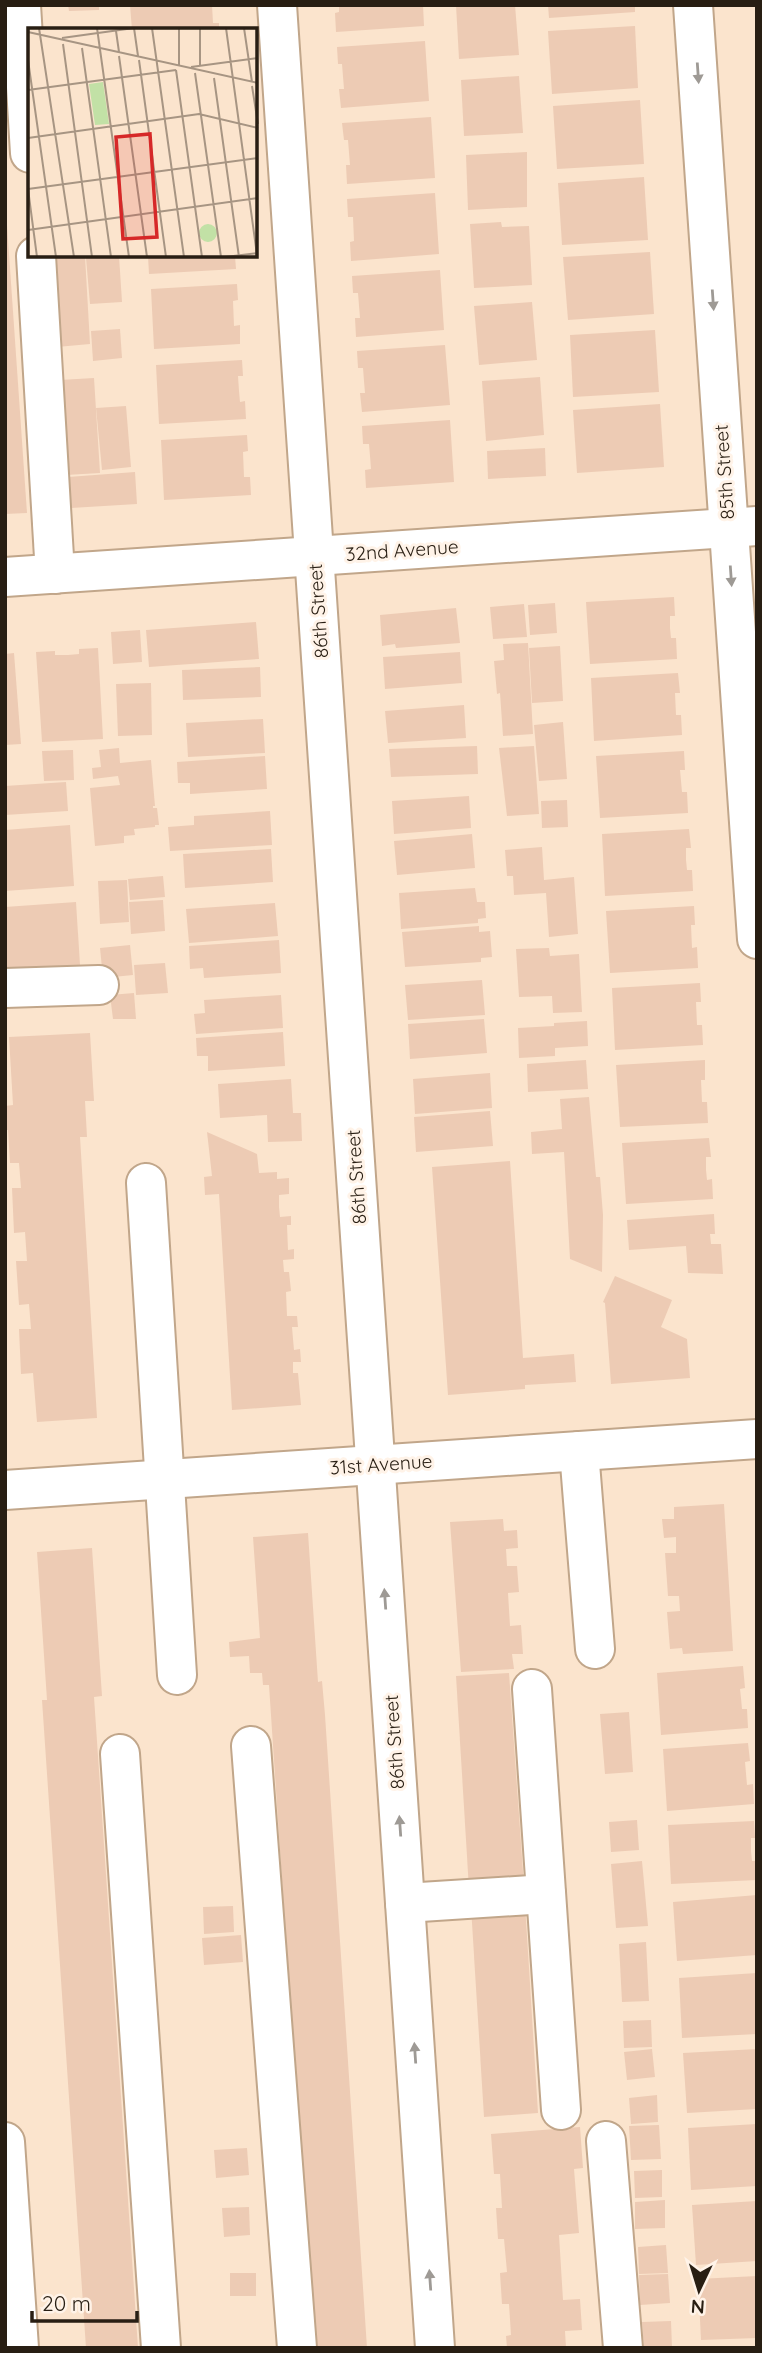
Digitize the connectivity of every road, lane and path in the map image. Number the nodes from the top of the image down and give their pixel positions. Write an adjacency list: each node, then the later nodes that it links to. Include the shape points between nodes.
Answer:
1 (21, 5): 4 (street)
2 (277, 5): 7 (street, 86th Street)
3 (693, 5): 6 (street, 85th Street, one-way to 6)
4 (28, 120)
5 (36, 257): 8 (street)
6 (742, 527): 7 (street, 32nd Avenue); 10 (street, 85th Street, one-way to 10)
7 (314, 556): 8 (street, 32nd Avenue); 16 (street, 86th Street)
8 (55, 574): 9 (street, 32nd Avenue)
9 (5, 577)
10 (757, 939)
11 (99, 985): 12 (street)
12 (5, 988)
13 (146, 1184): 17 (street)
14 (757, 1439): 15 (street, 31st Avenue)
15 (579, 1451): 16 (street, 31st Avenue); 19 (street)
16 (375, 1465): 17 (street, 31st Avenue); 25 (street, 86th Street, one-way to 16)
17 (166, 1479): 18 (street, 31st Avenue); 20 (street)
18 (5, 1490)
19 (595, 1649)
20 (177, 1675)
21 (533, 1689): 24 (street)
22 (251, 1746): 31 (street)
23 (120, 1754): 30 (street)
24 (546, 1894): 25 (street); 26 (street)
25 (405, 1903): 32 (street, 86th Street, one-way to 25)
26 (561, 2110)
27 (606, 2141): 33 (street)
28 (5, 2142): 29 (street)
29 (19, 2348)
30 (161, 2348)
31 (297, 2348)
32 (435, 2348)
33 (622, 2348)

